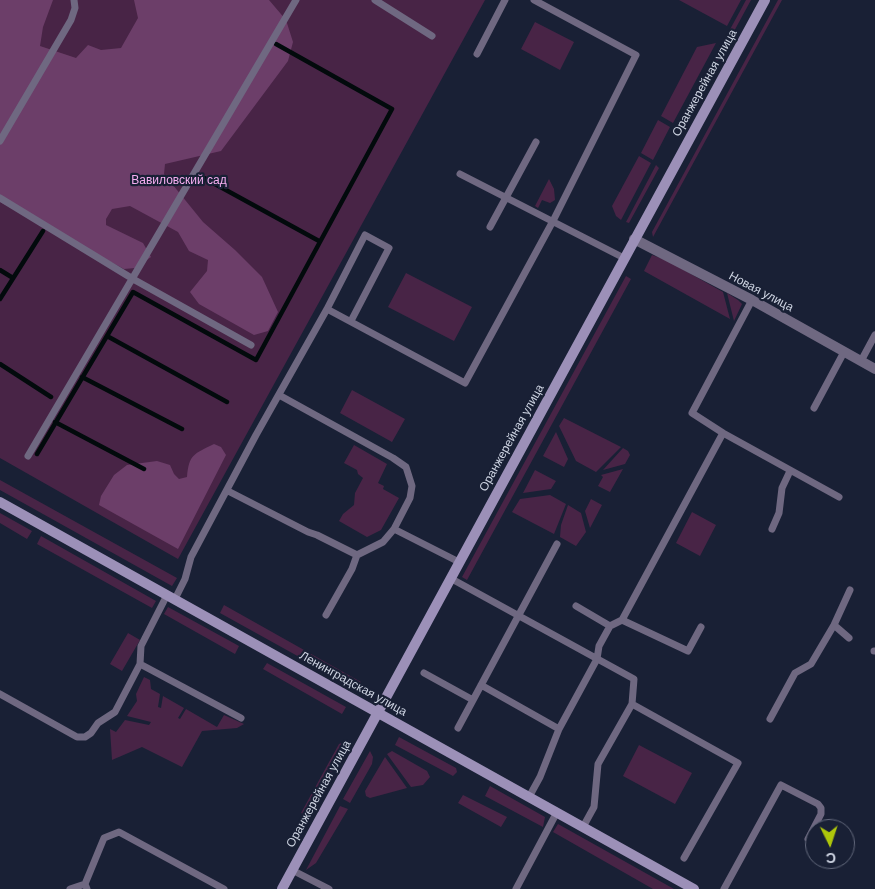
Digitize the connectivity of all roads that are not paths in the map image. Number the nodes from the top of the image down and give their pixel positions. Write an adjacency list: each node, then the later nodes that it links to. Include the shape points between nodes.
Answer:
1 (74, 0): 9 (lane, via 71,20)
2 (296, 0): 18 (lane)
3 (375, 0): 7 (lane)
4 (504, 0): 8 (lane)
5 (534, 0): 14 (lane, via 636,55)
6 (765, 0): 16 (street, Оранжерейная улица)
7 (432, 36)
8 (477, 54)
9 (0, 141)
10 (536, 142): 12 (lane)
11 (460, 174): 12 (lane)
12 (506, 197): 14 (lane); 15 (lane)
13 (0, 198): 18 (lane)
14 (552, 221): 17 (lane); 21 (lane, via 465,383)
15 (490, 227)
16 (634, 239): 17 (street, Оранжерейная улица); 19 (street, Новая улица)
17 (624, 258): 39 (street, Оранжерейная улица)
18 (133, 279): 23 (lane); 30 (lane)
19 (752, 300): 24 (street, Новая улица); 29 (lane, via 692,413)
20 (327, 309): 21 (lane); 21 (lane, via 364,234 389,248); 27 (lane)
21 (351, 322)
22 (875, 335): 25 (lane)
23 (251, 345)
24 (844, 352): 25 (street, Новая улица); 28 (lane)
25 (861, 361): 26 (street, Новая улица)
26 (875, 369)
27 (280, 395): 32 (lane); 35 (lane, via 406,467 412,486 410,498)
28 (814, 408)
29 (723, 433): 31 (lane); 46 (lane)
30 (28, 456)
31 (790, 471): 33 (lane); 36 (lane, via 782,488 779,513)
32 (228, 491): 38 (lane); 42 (lane, via 191,557 185,579)
33 (839, 498)
34 (0, 502): 42 (street, Ленинградская улица)
35 (394, 529): 38 (lane, via 383,542); 39 (lane)
36 (772, 529)
37 (557, 544): 45 (lane)
38 (356, 555): 44 (lane)
39 (459, 562): 40 (street, Оранжерейная улица)
40 (450, 578): 45 (lane); 58 (street, Оранжерейная улица)
41 (850, 590): 47 (lane)
42 (171, 597): 52 (lane, via 141,646); 58 (street, Ленинградская улица)
43 (576, 606): 48 (lane)
44 (326, 616)
45 (519, 616): 51 (lane); 54 (lane)
46 (622, 620): 48 (lane); 49 (lane, via 688,651)
47 (834, 625): 50 (lane); 60 (lane, via 811,664 796,673)
48 (610, 626): 51 (lane, via 599,646)
49 (701, 627)
50 (850, 638)
51 (597, 659): 57 (lane, via 634,679); 62 (lane)
52 (140, 664): 55 (lane, via 115,712 98,722 85,737 77,737); 59 (lane)
53 (424, 673): 56 (lane)
54 (481, 685): 56 (lane); 62 (lane)
55 (0, 694)
56 (473, 700): 61 (lane)
57 (632, 704): 66 (lane, via 598,764 594,808); 67 (lane, via 738,763)
58 (377, 712): 63 (street, Ленинградская улица); 68 (street, Оранжерейная улица)
59 (241, 718)
60 (770, 719)
61 (458, 728)
62 (559, 729): 63 (lane)
63 (529, 797): 64 (street, Ленинградская улица)
64 (557, 812): 66 (street, Ленинградская улица); 74 (lane)
65 (818, 819): 76 (lane, via 822,808 818,804 781,785)
66 (583, 827): 75 (street, Ленинградская улица)
67 (684, 858)
68 (292, 870): 72 (street, Оранжерейная улица); 73 (lane)
69 (86, 886): 70 (lane); 71 (lane, via 104,838 119,832)
70 (70, 889)
71 (224, 889)
72 (282, 889)
73 (329, 889)
74 (516, 889)
75 (694, 889)
76 (724, 889)

